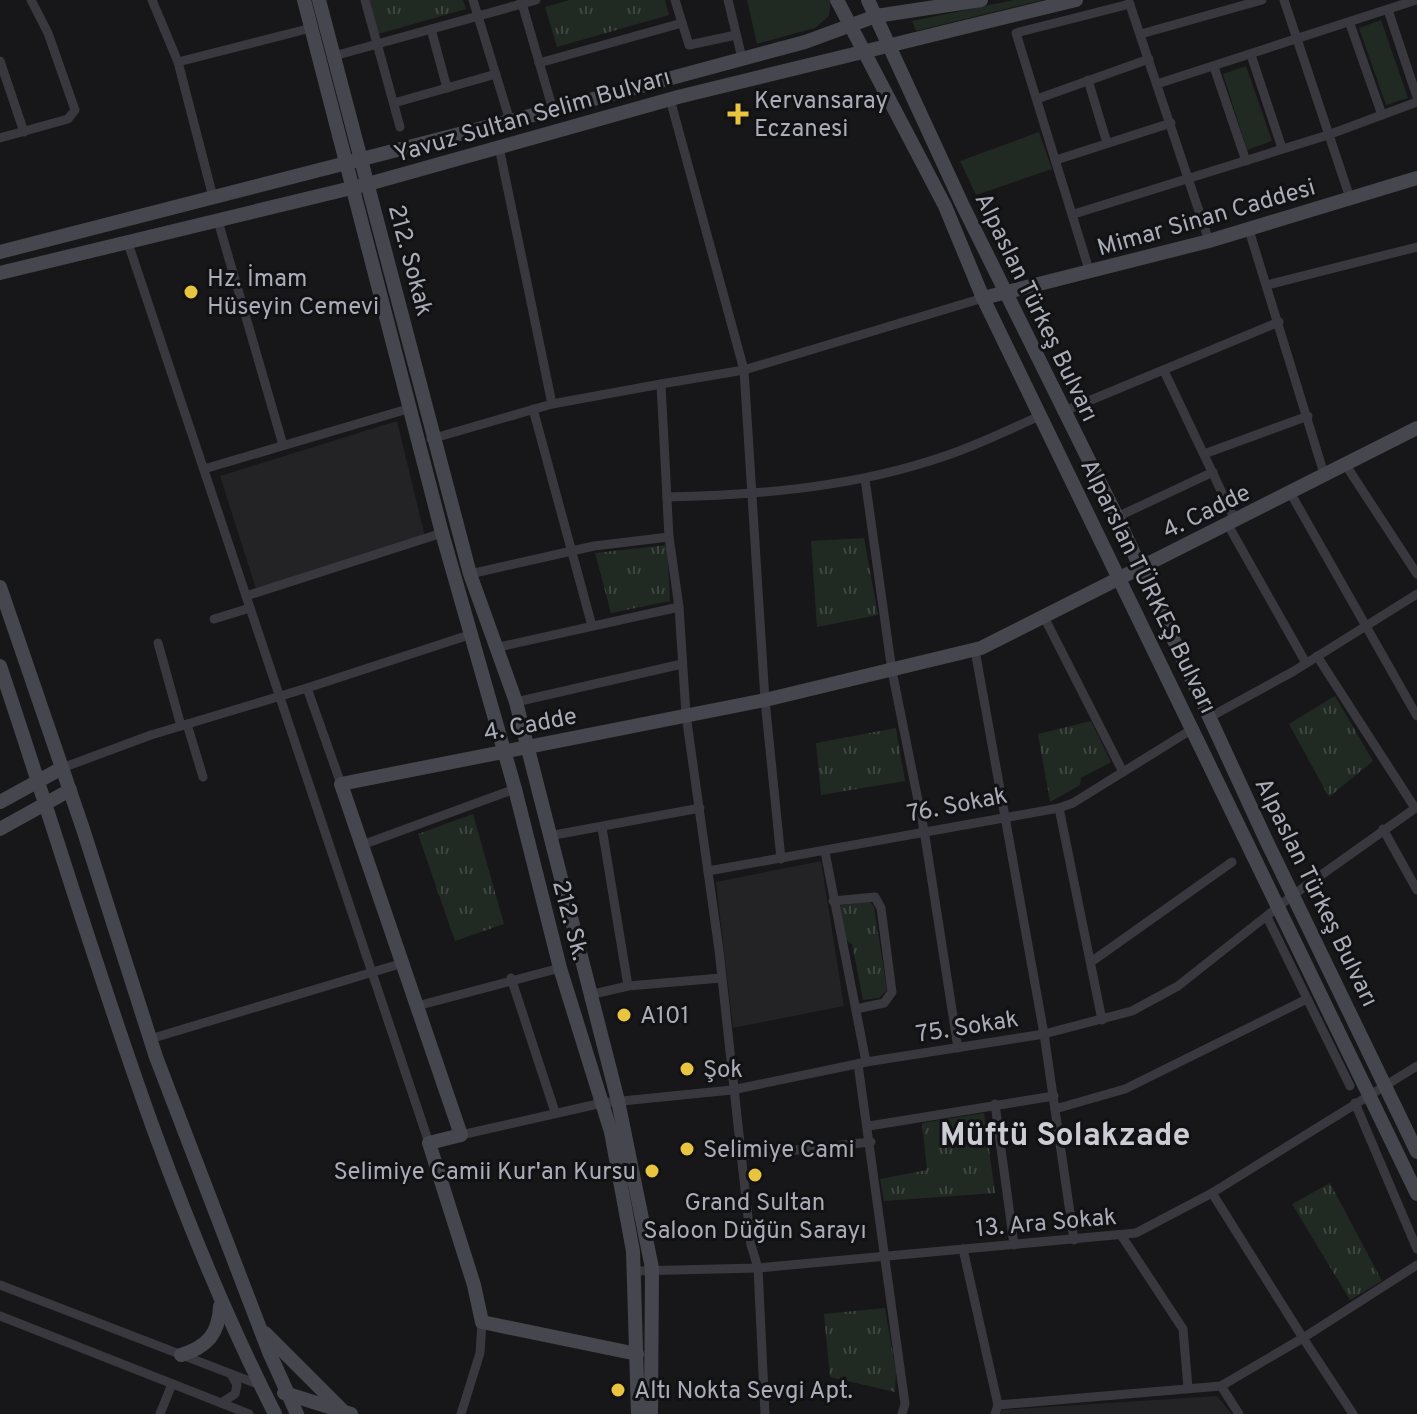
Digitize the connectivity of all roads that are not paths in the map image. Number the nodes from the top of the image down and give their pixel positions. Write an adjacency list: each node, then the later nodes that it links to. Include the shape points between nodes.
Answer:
1 (31, 0): 54 (street, via 75,107 68,119)
2 (152, 0): 38 (street)
3 (304, 0): 25 (main road)
4 (319, 0): 34 (main road, 212. Sokak)
5 (365, 0): 30 (street)
6 (473, 0): 20 (street)
7 (536, 0): 17 (street)
8 (675, 0): 22 (street)
9 (728, 0): 28 (street)
10 (837, 0): 24 (main road, Alparslan TÜRKEŞ Bulvarı)
11 (868, 0): 21 (main road, Alpaslan Türkeş Bulvarı)
12 (981, 0): 21 (main road, Yavuz Sultan Selim Bulvarı)
13 (1076, 0): 31 (main road, Yavuz Sultan Selim Bulvarı)
14 (1262, 0): 27 (street)
15 (1284, 0): 29 (street)
16 (1416, 0): 19 (street)
17 (521, 2): 20 (street); 39 (street)
18 (1129, 2): 27 (street); 46 (street, via 1016,33)
19 (1388, 10): 23 (street); 47 (street)
20 (478, 16): 26 (street); 41 (street)
21 (876, 16): 24 (main road, Yavuz Sultan Selim Bulvarı); 31 (main road, Alpaslan Türkeş Bulvarı)
22 (682, 23): 28 (street, via 689,45); 39 (street)
23 (1350, 24): 29 (street); 50 (street)
24 (848, 26): 32 (main road, Alparslan TÜRKEŞ Bulvarı); 35 (main road, Yavuz Sultan Selim Bulvarı)
25 (311, 28): 38 (street); 57 (main road)
26 (431, 29): 30 (street); 44 (street)
27 (1141, 34): 36 (street)
28 (736, 35): 35 (street)
29 (1297, 39): 33 (street); 55 (street)
30 (377, 44): 34 (street); 48 (street)
31 (890, 46): 32 (main road, Yavuz Sultan Selim Bulvarı); 83 (main road, Alpaslan Türkeş Bulvarı)
32 (867, 54): 45 (main road, Yavuz Sultan Selim Bulvarı); 84 (main road, Alparslan TÜRKEŞ Bulvarı, via 945,206)
33 (1251, 55): 40 (street); 60 (street)
34 (334, 56): 62 (main road, 212. Sokak)
35 (742, 58): 49 (main road, Yavuz Sultan Selim Bulvarı)
36 (1149, 59): 42 (street); 43 (street)
37 (0, 61): 54 (street)
38 (178, 62): 69 (street)
39 (539, 63): 49 (street)
40 (1214, 67): 43 (street); 63 (street)
41 (496, 74): 44 (street); 51 (street)
42 (1088, 80): 46 (street); 58 (street)
43 (1157, 84): 52 (street)
44 (447, 88): 48 (street)
45 (670, 99): 59 (main road, Yavuz Sultan Selim Bulvarı); 86 (street)
46 (1037, 99): 61 (street)
47 (1417, 100): 50 (street)
48 (394, 103): 53 (street)
49 (553, 110): 51 (main road, Yavuz Sultan Selim Bulvarı)
50 (1382, 115): 55 (street)
51 (510, 121): 62 (main road, Yavuz Sultan Selim Bulvarı)
52 (1171, 123): 58 (street); 66 (street)
53 (400, 127)
54 (24, 132): 56 (street)
55 (1328, 135): 60 (street); 70 (street)
56 (0, 138)
57 (339, 138): 62 (main road); 64 (main road, via 332,159)
58 (1107, 143): 61 (street)
59 (499, 147): 67 (main road, Yavuz Sultan Selim Bulvarı); 89 (street)
60 (1282, 148): 63 (street)
61 (1056, 160): 72 (street)
62 (352, 161): 64 (main road, Yavuz Sultan Selim Bulvarı); 67 (main road, 212. Sokak)
63 (1246, 161): 66 (street)
64 (311, 172): 69 (main road, Yavuz Sultan Selim Bulvarı)
65 (1417, 178): 70 (main road, Mimar Sinan Caddesi)
66 (1189, 180): 72 (street); 76 (street)
67 (361, 186): 68 (main road, Yavuz Sultan Selim Bulvarı); 71 (main road); 96 (main road, 212. Sokak)
68 (322, 195): 71 (main road); 74 (main road, Yavuz Sultan Selim Bulvarı)
69 (213, 197): 73 (main road, Yavuz Sultan Selim Bulvarı)
70 (1350, 198): 75 (main road, Mimar Sinan Caddesi)
71 (359, 210): 90 (main road)
72 (1074, 214): 81 (street)
73 (122, 220): 77 (main road); 79 (main road, Yavuz Sultan Selim Bulvarı)
74 (218, 221): 77 (main road, Yavuz Sultan Selim Bulvarı); 97 (street)
75 (1249, 230): 76 (main road, Mimar Sinan Caddesi); 82 (street)
76 (1209, 241): 81 (main road, Mimar Sinan Caddesi)
77 (128, 243): 80 (main road, Yavuz Sultan Selim Bulvarı); 100 (street)
78 (1417, 247): 82 (street)
79 (0, 252)
80 (0, 273)
81 (1090, 273): 83 (main road, Mimar Sinan Caddesi)
82 (1267, 285): 85 (street)
83 (1006, 294): 84 (main road, Mimar Sinan Caddesi); 92 (main road, Alpaslan Türkeş Bulvarı)
84 (983, 298): 86 (street); 93 (main road, Alparslan TÜRKEŞ Bulvarı)
85 (1279, 322): 87 (street); 94 (street)
86 (744, 370): 88 (street); 105 (street)
87 (1164, 371): 92 (street); 98 (street)
88 (661, 384): 89 (street); 106 (street)
89 (552, 404): 91 (street)
90 (411, 408): 96 (main road); 97 (street)
91 (533, 409): 96 (street); 111 (street)
92 (1062, 412): 107 (main road, Alpaslan Türkeş Bulvarı)
93 (1042, 415): 103 (street, via 947,456); 115 (main road, Alparslan TÜRKEŞ Bulvarı)
94 (1308, 416): 98 (street); 102 (street)
95 (1417, 428): 99 (main road, 4. Cadde)
96 (428, 440): 109 (main road, 212. Sk.); 113 (main road)
97 (283, 445): 100 (street)
98 (1204, 454): 101 (street)
99 (1347, 467): 102 (main road, 4. Cadde); 114 (street)
100 (204, 469): 118 (street)
101 (1213, 472): 107 (street); 108 (street)
102 (1325, 477): 104 (main road, 4. Cadde)
103 (865, 479): 105 (street); 133 (street)
104 (1291, 494): 108 (main road, 4. Cadde); 123 (street)
105 (750, 495): 106 (street); 136 (street)
106 (667, 497): 110 (street)
107 (1117, 517): 112 (main road, Alpaslan Türkeş Bulvarı)
108 (1232, 524): 112 (main road, 4. Cadde); 130 (street)
109 (442, 533): 118 (street); 125 (main road, 212. Sk.)
110 (669, 537): 111 (street); 119 (street)
111 (572, 552): 113 (street); 124 (street)
112 (1139, 568): 115 (main road, 4. Cadde); 140 (main road, Alpaslan Türkeş Bulvarı)
113 (470, 574): 127 (main road)
114 (1417, 574)
115 (1121, 577): 121 (main road, 4. Cadde); 142 (main road, Alparslan TÜRKEŞ Bulvarı)
116 (0, 587): 145 (main road)
117 (1417, 594): 123 (street)
118 (246, 596): 120 (street)
119 (679, 607): 124 (street); 131 (street)
120 (250, 608): 122 (street); 135 (street)
121 (1044, 617): 128 (main road, 4. Cadde); 146 (street)
122 (214, 619)
123 (1363, 625): 129 (street); 139 (street)
124 (592, 626): 127 (street)
125 (472, 634): 134 (street); 144 (main road, 212. Sk.)
126 (158, 643): 141 (street)
127 (499, 647): 137 (main road)
128 (975, 650): 133 (main road, 4. Cadde); 157 (street)
129 (1317, 656): 130 (street); 156 (street)
130 (1306, 663): 140 (street)
131 (682, 664): 137 (street); 138 (street)
132 (0, 666): 148 (main road)
133 (892, 671): 136 (main road, 4. Cadde); 161 (street)
134 (307, 688): 135 (street); 149 (street)
135 (280, 696): 141 (street); 175 (street)
136 (765, 700): 138 (main road, 4. Cadde); 165 (street)
137 (516, 702): 143 (main road)
138 (686, 715): 143 (main road, 4. Cadde); 154 (street)
139 (1417, 716)
140 (1210, 717): 169 (main road, Alpaslan Türkeş Bulvarı)
141 (184, 725): 145 (street); 147 (street)
142 (1194, 728): 146 (street, 76. Sokak); 171 (main road, Alparslan TÜRKEŞ Bulvarı)
143 (527, 747): 144 (main road, 4. Cadde); 162 (main road)
144 (504, 751): 149 (main road, 4. Cadde); 150 (main road, 212. Sk.)
145 (62, 768): 148 (main road); 151 (main road)
146 (1123, 772): 155 (street, 76. Sokak)
147 (203, 777)
148 (39, 780): 152 (main road); 153 (main road)
149 (341, 784): 163 (main road)
150 (515, 789): 163 (street); 174 (main road, 212. Sk.)
151 (70, 790): 153 (main road); 185 (main road)
152 (0, 802)
153 (47, 805): 159 (main road); 218 (main road, via 133,1076)
154 (700, 808): 158 (street); 167 (street)
155 (1059, 808): 157 (street, 76. Sokak); 172 (street)
156 (1416, 808): 160 (street, 75. Sokak)
157 (1004, 815): 161 (street, 76. Sokak); 184 (street)
158 (602, 828): 162 (street); 178 (street)
159 (0, 829)
160 (1383, 829): 168 (street); 169 (street, 75. Sokak)
161 (924, 830): 164 (street, 76. Sokak); 186 (street)
162 (549, 836): 179 (main road)
163 (362, 845): 173 (main road)
164 (825, 852): 165 (street, 76. Sokak); 170 (street)
165 (781, 859): 167 (street, 76. Sokak)
166 (1232, 862): 172 (street)
167 (708, 871): 177 (street)
168 (1417, 890)
169 (1293, 895): 171 (street, 75. Sokak); 189 (main road, Alpaslan Türkeş Bulvarı)
170 (833, 901): 182 (street); 182 (street, via 869,896 881,908 892,992 884,1003)
171 (1273, 912): 180 (street); 183 (street, 75. Sokak, via 1178,986 1132,1011); 192 (main road, Alparslan TÜRKEŞ Bulvarı)
172 (1091, 962): 183 (street)
173 (403, 963): 175 (street); 181 (main road)
174 (560, 968): 176 (street); 194 (main road, 212. Sk.)
175 (372, 972): 185 (street); 202 (street)
176 (511, 978): 181 (street); 198 (street)
177 (721, 978): 178 (street); 191 (street)
178 (628, 986): 179 (street)
179 (589, 995): 194 (main road)
180 (1307, 999): 190 (street); 197 (street, via 1125,1089)
181 (417, 1006): 200 (main road)
182 (856, 1009): 187 (street)
183 (1102, 1020): 184 (street, 75. Sokak)
184 (1044, 1034): 186 (street, 75. Sokak); 193 (street)
185 (150, 1039): 221 (main road)
186 (958, 1048): 187 (street, 75. Sokak)
187 (862, 1063): 191 (street, 75. Sokak); 199 (street)
188 (1417, 1066): 189 (street, 13. Ara Sokak)
189 (1386, 1085): 192 (street, 13. Ara Sokak); 203 (main road, Alpaslan Türkeş Bulvarı)
190 (1350, 1086)
191 (732, 1090): 194 (street, 75. Sokak); 204 (street)
192 (1370, 1094): 195 (street, 13. Ara Sokak); 206 (main road, Alparslan TÜRKEŞ Bulvarı)
193 (1054, 1096): 196 (street); 197 (street)
194 (610, 1102): 198 (street, 75. Sokak); 214 (main road); 216 (main road, 212. Sk.)
195 (1355, 1103): 205 (street, 13. Ara Sokak); 211 (street)
196 (995, 1104): 199 (street); 209 (street)
197 (1055, 1109): 208 (street)
198 (555, 1112): 200 (street, 75. Sokak)
199 (869, 1126): 201 (street)
200 (461, 1135): 202 (main road)
201 (871, 1142): 204 (street); 212 (street)
202 (429, 1143): 220 (main road)
203 (1417, 1152)
204 (740, 1156): 215 (street)
205 (1212, 1193): 207 (street, 13. Ara Sokak, via 1136,1233); 222 (street)
206 (1417, 1194)
207 (1121, 1235): 208 (street, 13. Ara Sokak); 229 (street, via 1183,1329)
208 (1074, 1240): 209 (street, 13. Ara Sokak)
209 (1014, 1245): 210 (street, 13. Ara Sokak)
210 (963, 1249): 212 (street, 13. Ara Sokak); 232 (street)
211 (1417, 1249)
212 (886, 1256): 215 (street, 13. Ara Sokak); 243 (street)
213 (1417, 1265): 222 (street)
214 (652, 1268): 215 (street, 13. Ara Sokak); 216 (street, 13. Ara Sokak); 241 (main road)
215 (758, 1268): 242 (street)
216 (634, 1271): 223 (main road, 212. Sk.)
217 (0, 1285): 224 (street)
218 (221, 1302): 224 (main road, via 214,1335); 227 (main road)
219 (0, 1316): 226 (street)
220 (482, 1322): 223 (main road); 239 (street, via 480,1353)
221 (259, 1326): 230 (main road); 234 (main road)
222 (1303, 1338): 228 (street); 245 (street)
223 (637, 1354): 240 (main road, 212. Sk.)
224 (181, 1355): 225 (street)
225 (231, 1374): 227 (street); 231 (street, via 235,1394)
226 (172, 1384): 231 (street); 235 (street)
227 (260, 1385): 230 (main road); 237 (main road)
228 (1221, 1386): 229 (street); 244 (street)
229 (1188, 1388): 232 (street)
230 (288, 1394): 234 (main road); 238 (main road)
231 (221, 1403): 233 (street)
232 (997, 1410)
233 (237, 1411): 236 (street)
234 (346, 1413)
235 (160, 1414)
236 (249, 1414)
237 (275, 1414)
238 (297, 1414)
239 (461, 1414)
240 (638, 1414)
241 (651, 1414)
242 (765, 1414)
243 (902, 1414)
244 (1239, 1414)
245 (1353, 1414)

